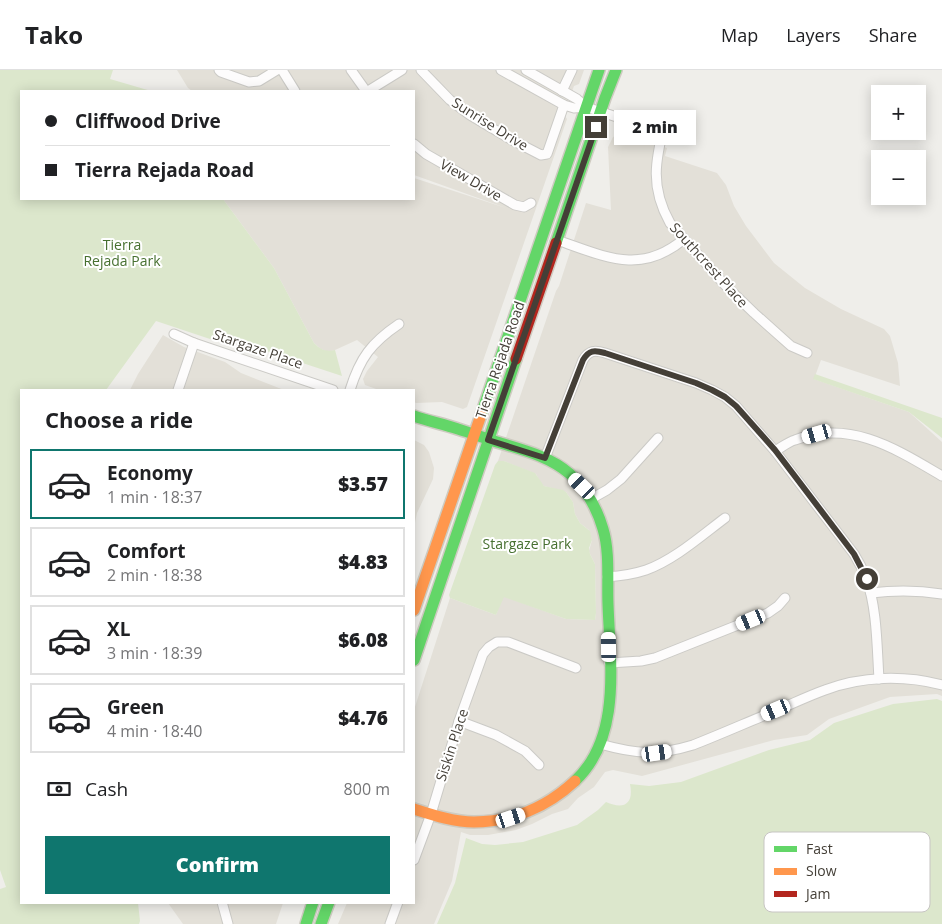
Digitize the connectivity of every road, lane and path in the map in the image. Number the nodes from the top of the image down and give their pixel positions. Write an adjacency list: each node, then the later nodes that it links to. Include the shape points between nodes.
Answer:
1 (219, 70): 2 (street, via 249,82 259,81)
2 (277, 70)
3 (282, 70): 12 (street)
4 (351, 70): 13 (street)
5 (402, 70): 14 (street)
6 (421, 70): 16 (street, Sunrise Drive, via 458,107 542,156 547,154)
7 (501, 70): 16 (street)
8 (526, 70): 15 (street)
9 (572, 70): 15 (street)
10 (599, 70): 17 (main road, Tierra Rejada Road)
11 (616, 70): 18 (main road, Tierra Rejada Road)
12 (294, 90)
13 (366, 90)
14 (369, 90)
15 (562, 91): 17 (street)
16 (564, 105): 17 (street)
17 (586, 107): 18 (street); 33 (main road, Tierra Rejada Road)
18 (601, 112): 20 (street); 23 (main road, Tierra Rejada Road)
19 (665, 122): 20 (street, Southcrest Place)
20 (662, 132): 24 (street, Southcrest Place, via 656,176 659,199 670,223)
21 (415, 145): 22 (street, View Drive, via 516,205 524,207)
22 (531, 203)
23 (557, 240): 24 (street, via 612,258 630,260 664,254); 35 (main road, Tierra Rejada Road)
24 (684, 240): 28 (street, Southcrest Place, via 754,313 791,346)
25 (400, 324): 31 (street, via 369,350)
26 (174, 334): 27 (street, Stargaze Place)
27 (194, 342): 29 (street); 30 (street, Stargaze Place)
28 (807, 352)
29 (178, 389)
30 (330, 389)
31 (350, 389)
32 (415, 416): 33 (main road)
33 (474, 434): 35 (main road); 45 (main road, Tierra Rejada Road)
34 (658, 438): 39 (street, via 621,479)
35 (488, 440): 37 (main road); 46 (main road, Tierra Rejada Road)
36 (775, 450): 37 (street, via 725,397 687,380 598,351 587,354 583,360); 38 (street, via 795,440 840,432 898,450); 42 (street, via 854,554)
37 (545, 458): 39 (main road, via 571,475)
38 (942, 476)
39 (591, 499): 41 (main road, via 603,526)
40 (725, 518): 41 (street, via 659,564 634,574)
41 (607, 577): 47 (main road)
42 (871, 593): 43 (street, via 920,590); 49 (street)
43 (942, 594)
44 (785, 598): 47 (street, via 768,613 666,655)
45 (415, 607)
46 (415, 657)
47 (609, 663): 52 (main road, via 609,704)
48 (576, 668): 51 (street, Siskin Place, via 508,642 496,642 483,654)
49 (878, 679): 50 (street, via 903,678); 52 (street, via 826,689 676,750 640,753)
50 (942, 684)
51 (459, 721): 53 (street, via 496,735 525,751); 55 (street, Siskin Place)
52 (600, 744): 55 (main road, via 590,762 564,791 530,812 501,820 472,822)
53 (539, 765)
54 (415, 809): 55 (main road)
55 (430, 814): 56 (street, Siskin Place)
56 (415, 857)
57 (223, 904): 61 (street)
58 (312, 904): 62 (main road)
59 (328, 904): 63 (main road)
60 (397, 904): 64 (street)
61 (228, 924)
62 (306, 924)
63 (321, 924)
64 (390, 924)

